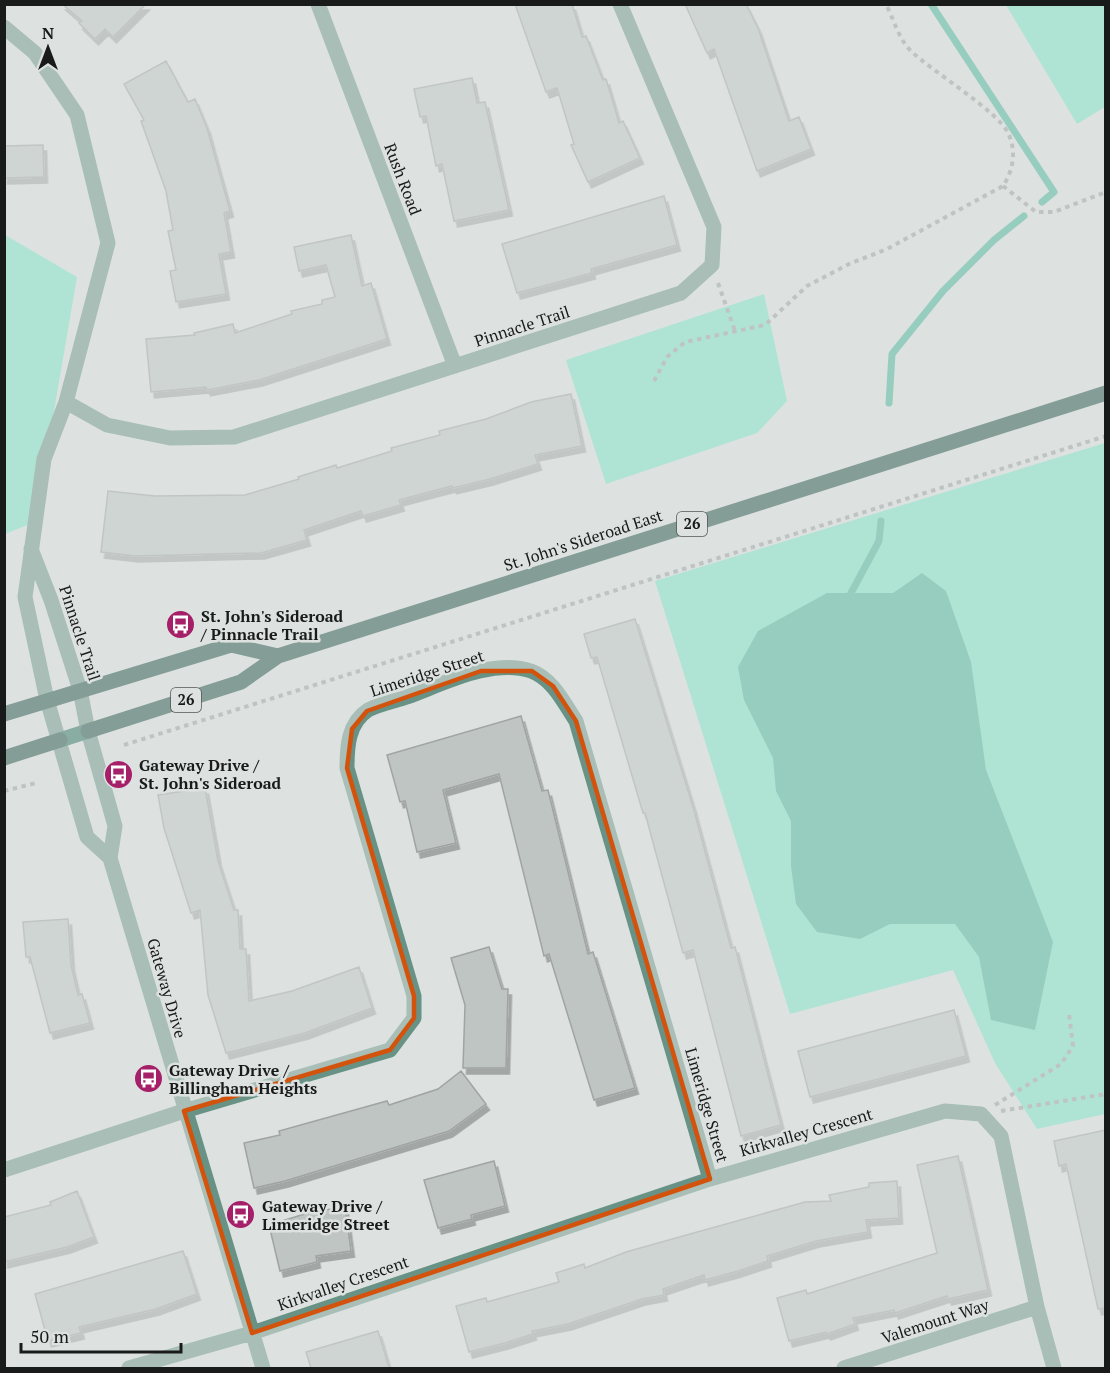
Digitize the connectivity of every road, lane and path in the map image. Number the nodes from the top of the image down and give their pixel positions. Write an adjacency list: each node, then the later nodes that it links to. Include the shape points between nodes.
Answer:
1 (318, 4): 9 (street, Rush Road)
2 (620, 4): 7 (street, via 714,227)
3 (886, 4): 5 (path, via 907,48 985,109 1008,133 1012,171)
4 (4, 27): 12 (street, Pinnacle Trail, via 35,53 77,115 108,243)
5 (1004, 186): 6 (path, via 1036,212 1054,212); 8 (path, via 887,249 807,286 765,325)
6 (1106, 192)
7 (712, 265): 8 (path); 9 (street, Pinnacle Trail, via 681,293)
8 (735, 331): 10 (path, via 685,342 667,357)
9 (455, 366): 12 (street, Pinnacle Trail, via 234,437 170,438 107,425)
10 (654, 381)
11 (1106, 393): 15 (main road, St. John's Sideroad East / 26)
12 (66, 402): 14 (street, Pinnacle Trail, via 44,459)
13 (1106, 436): 21 (path)
14 (31, 549): 16 (street, Pinnacle Trail); 17 (street, Pinnacle Trail, via 25,597)
15 (278, 656): 16 (main road, 26, via 231,645); 19 (main road, St. John's Sideroad East / 26, via 242,682)
16 (80, 690): 17 (main road, 26); 19 (street, Pinnacle Trail)
17 (47, 700): 18 (main road, 26); 20 (street)
18 (4, 714)
19 (88, 731): 20 (main road, St. John's Sideroad East / 26); 25 (street, Gateway Drive, via 115,826)
20 (60, 740): 22 (main road, St. John's Sideroad East / 26); 25 (street, via 87,837)
21 (124, 745)
22 (4, 758)
23 (36, 783): 24 (path)
24 (4, 791)
25 (110, 858): 28 (street, Gateway Drive)
26 (1069, 1014): 29 (path, via 1072,1046 1061,1064)
27 (1106, 1094): 29 (path)
28 (184, 1111): 30 (street, Limeridge Street); 31 (street, Limeridge Street, via 390,1050 403,1036 414,1018 414,996 347,768 352,729 367,711 481,671 512,668 532,671 553,686 576,721); 33 (street, Gateway Drive)
29 (981, 1114): 31 (street, Kirkvalley Crescent, via 945,1111); 32 (street, via 1001,1136)
30 (4, 1170)
31 (710, 1179): 33 (street, Kirkvalley Crescent)
32 (1037, 1307): 36 (street, Valemount Way); 37 (street)
33 (252, 1333): 34 (street, Kirkvalley Crescent); 35 (street, Gateway Drive)
34 (129, 1368)
35 (263, 1368)
36 (844, 1368)
37 (1054, 1368)

